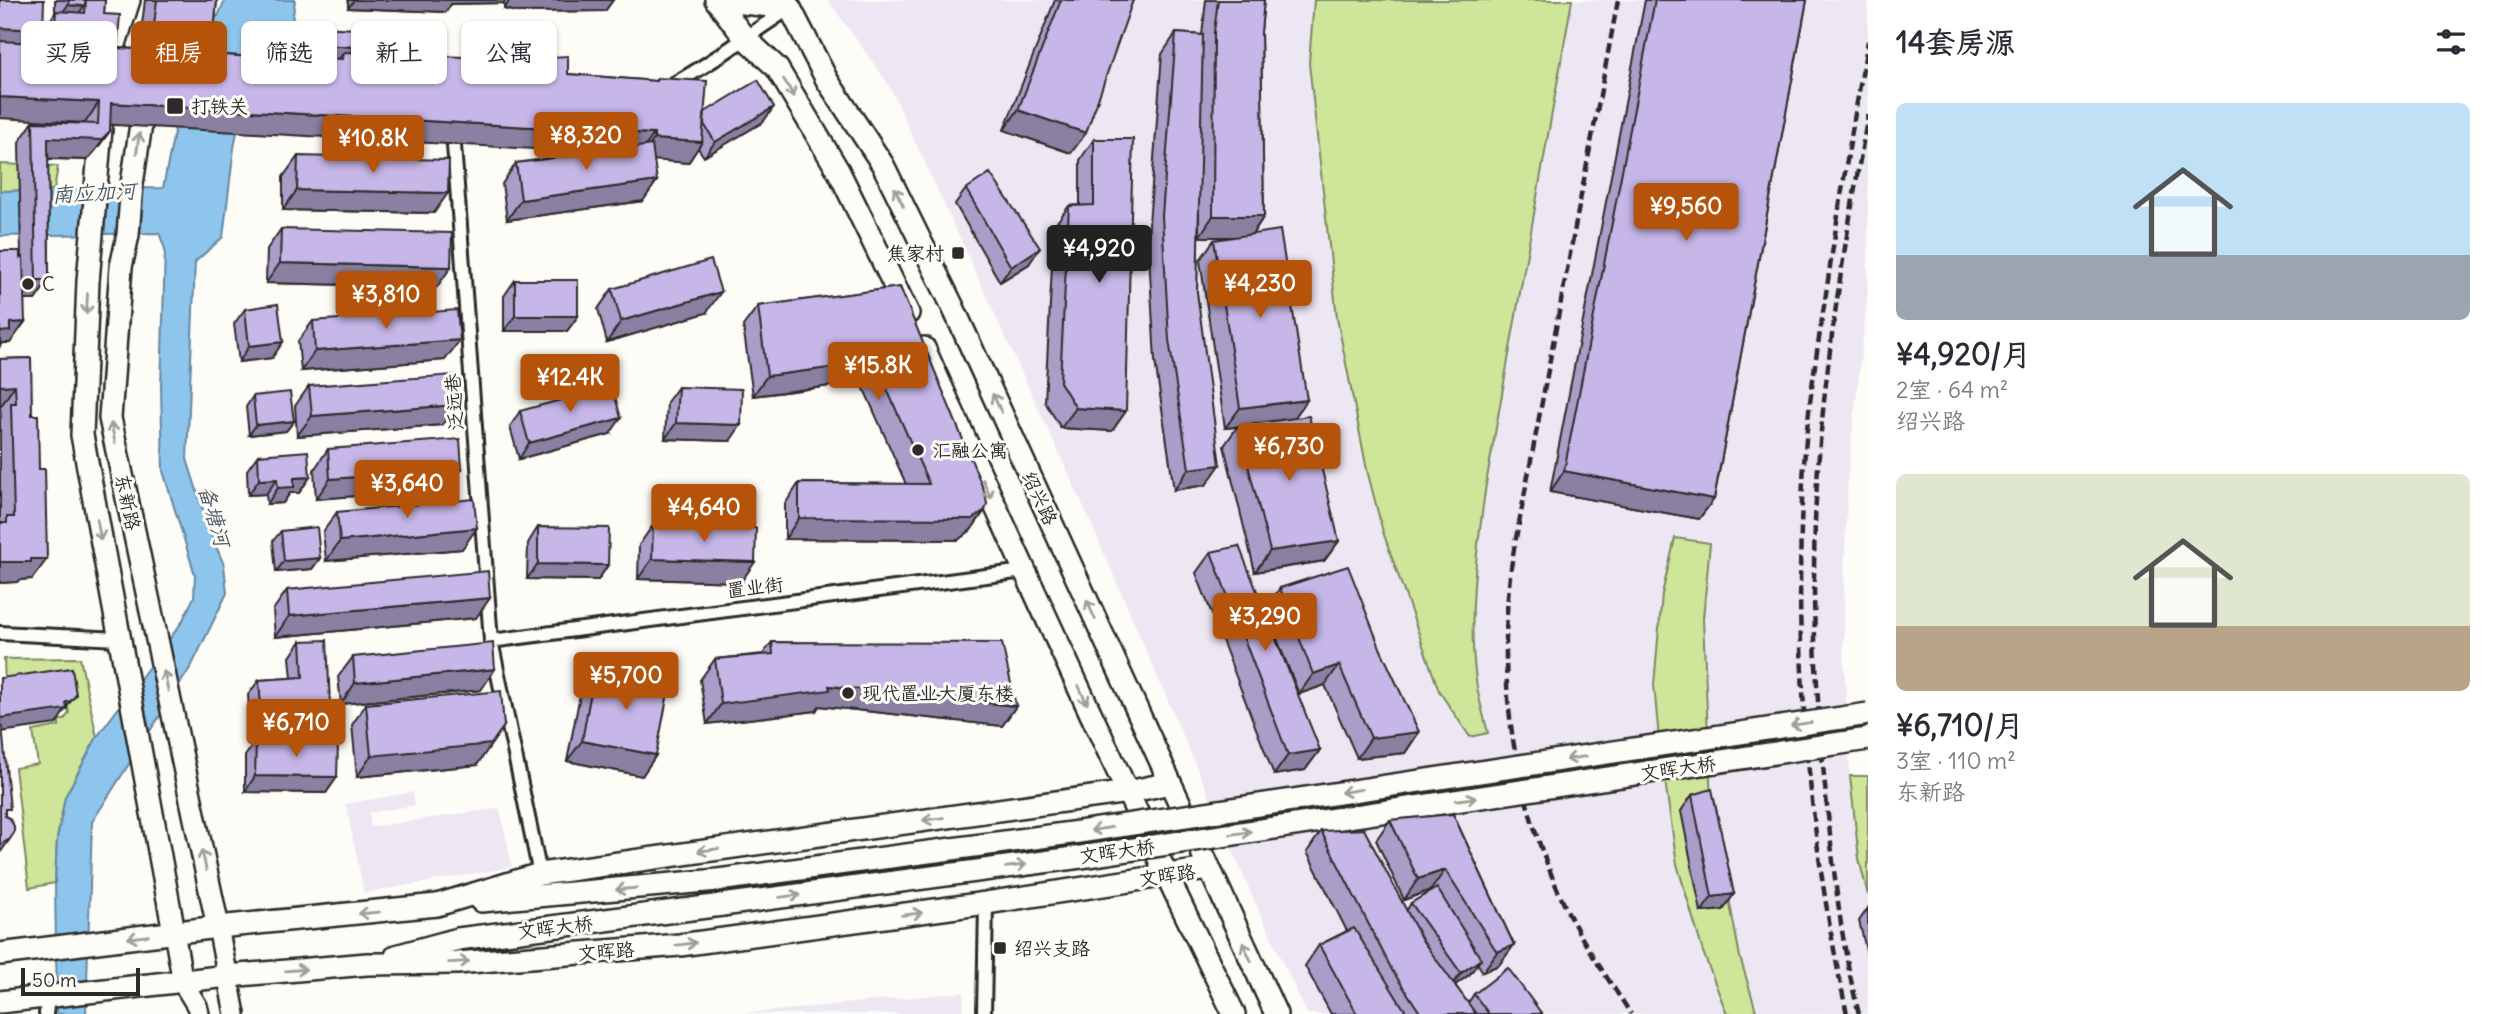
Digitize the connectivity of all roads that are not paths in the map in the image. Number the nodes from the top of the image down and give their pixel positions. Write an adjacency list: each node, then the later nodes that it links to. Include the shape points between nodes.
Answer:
1 (110, 0): 2 (main road, via 108,61)
2 (129, 0)
3 (716, 0): 6 (main road)
4 (732, 0): 5 (main road)
5 (790, 8): 6 (street); 17 (main road, 绍兴路, one-way to 5, via 952,305 883,165 827,80)
6 (744, 37): 7 (street, via 701,69); 11 (main road, one-way to 11, via 777,68 839,172)
7 (660, 91)
8 (149, 96): 24 (main road, 东新路, one-way to 8, via 110,418 121,267)
9 (104, 99): 13 (main road, 东新路, one-way to 13, via 87,294 82,435)
10 (453, 131): 14 (street, 泛远巷)
11 (1024, 571): 14 (street, 置业街); 18 (main road, one-way to 18)
12 (0, 633): 13 (street)
13 (120, 639): 25 (main road, 东新路)
14 (491, 641): 20 (street, 泛远巷)
15 (1868, 714): 23 (main road, 文晖大桥, one-way to 23, bridge, via 1066,834 718,880)
16 (1868, 739): 27 (main road, 文晖大桥, one-way to 16, bridge, via 458,939 1081,857)
17 (1170, 783): 18 (main road); 19 (main road, 绍兴路)
18 (1128, 792): 20 (main road, one-way to 20); 21 (main road)
19 (1208, 869): 21 (main road, 文晖路); 36 (main road, 绍兴路, one-way to 19)
20 (540, 874): 23 (main road)
21 (1166, 875): 22 (main road, 文晖路); 35 (main road)
22 (986, 904): 27 (main road, 文晖路, one-way to 22, via 457,963 680,945); 34 (street)
23 (437, 905): 24 (main road, one-way to 24)
24 (218, 927): 25 (main road); 28 (main road)
25 (174, 932): 26 (main road, one-way to 26); 29 (main road)
26 (0, 954)
27 (367, 964): 28 (main road, 文晖路, one-way to 27)
28 (228, 976): 29 (main road, 文晖路); 33 (main road)
29 (183, 983): 31 (main road, 文晖路, via 109,991); 32 (main road)
30 (0, 1002): 31 (main road, 文晖路)
31 (47, 1006)
32 (199, 1014)
33 (235, 1014)
34 (984, 1014)
35 (1234, 1014)
36 (1276, 1014)

